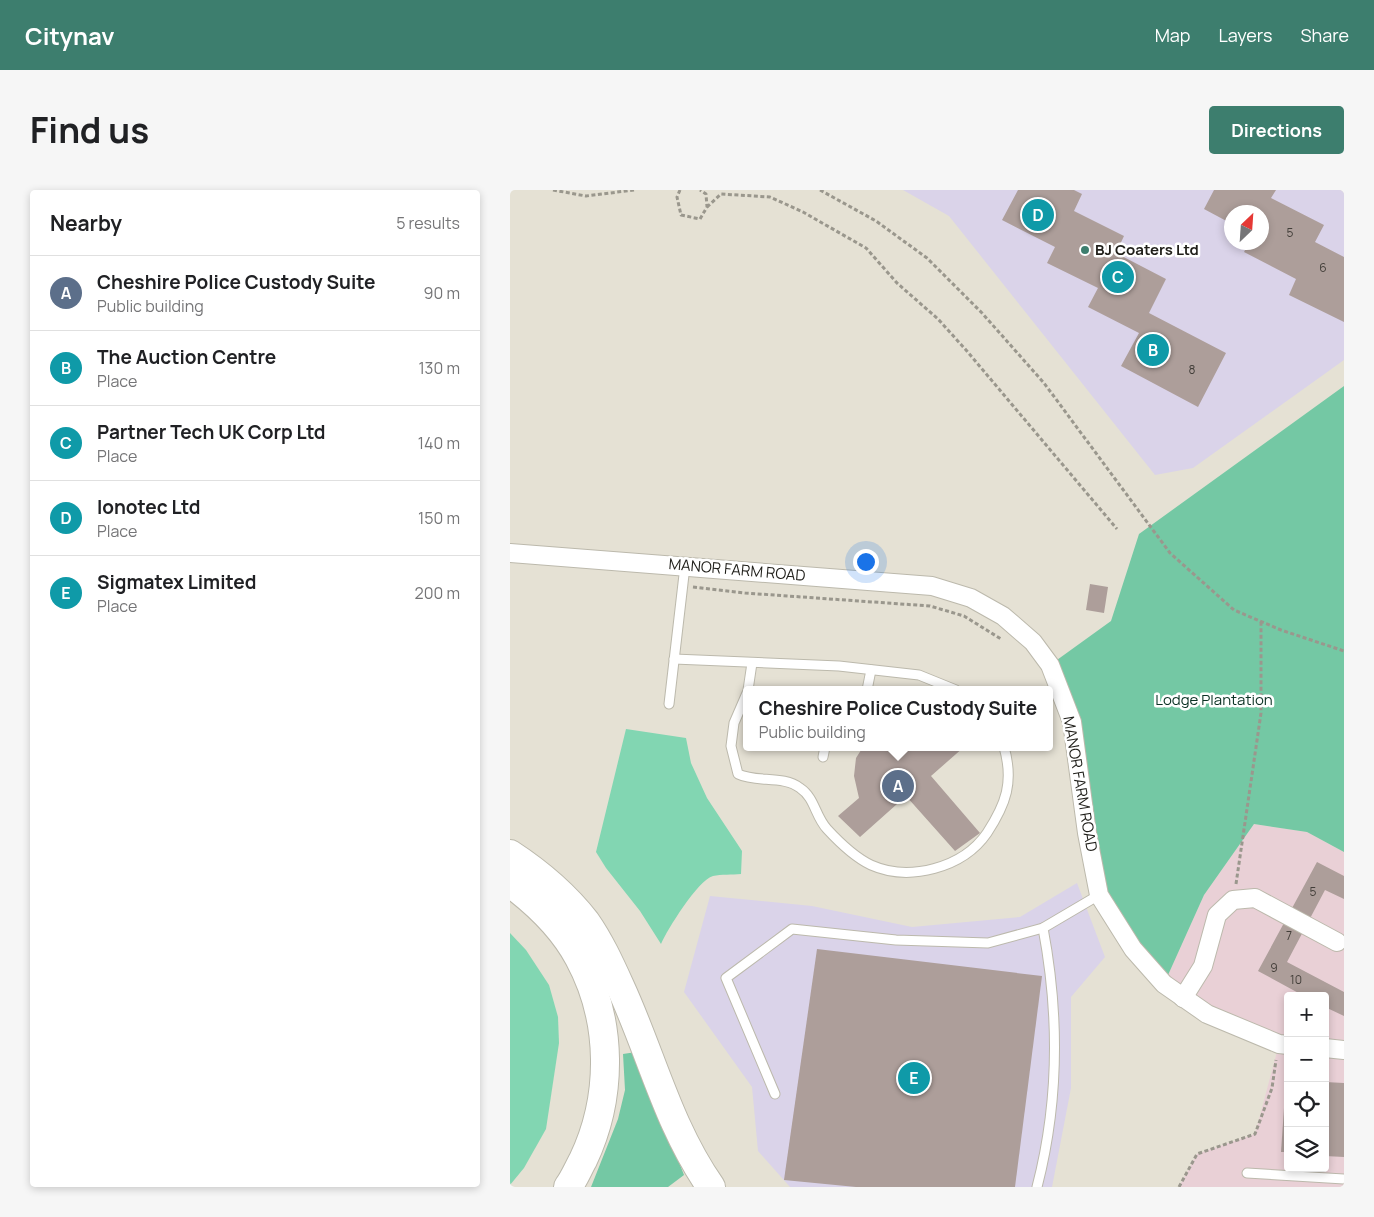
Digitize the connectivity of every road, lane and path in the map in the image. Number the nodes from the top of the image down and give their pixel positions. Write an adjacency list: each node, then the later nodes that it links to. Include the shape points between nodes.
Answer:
1 (553, 190): 2 (path, via 586,196)
2 (634, 190)
3 (680, 190): 6 (path, via 676,197 681,216 700,219)
4 (700, 190): 6 (path, via 706,194)
5 (820, 190): 11 (path, via 876,221 927,258 982,312 1044,383 1170,553 1234,610)
6 (707, 207): 7 (path, via 721,194 770,197 866,248 897,283 938,318)
7 (1117, 529)
8 (510, 553): 9 (street, MANOR FARM ROAD)
9 (685, 566): 14 (lane); 27 (street, MANOR FARM ROAD, via 932,586 971,598 1003,616 1032,642 1050,665 1072,722)
10 (689, 587): 12 (path, via 930,606 964,616)
11 (1261, 622): 13 (path); 28 (path, via 1261,713)
12 (1002, 641)
13 (1344, 651)
14 (674, 659): 15 (lane); 21 (lane)
15 (752, 663): 16 (lane); 17 (lane)
16 (871, 670): 18 (lane); 19 (lane, via 919,675)
17 (748, 686)
18 (868, 686)
19 (946, 686)
20 (743, 701): 23 (lane, via 734,723 731,746 738,774 748,779 786,782 799,787 812,798 825,827 847,849 871,865 904,872 934,870 958,859 982,841 1000,813 1009,785)
21 (669, 704)
22 (824, 751): 24 (lane)
23 (1005, 751)
24 (823, 758)
25 (510, 854): 39 (main road, via 560,892 586,923 605,953 680,1134)
26 (510, 883): 38 (main road, via 557,926 579,958 596,999 605,1042 605,1094 594,1138)
27 (1099, 895): 29 (lane); 31 (street, MANOR FARM ROAD, via 1133,949 1164,984)
28 (1234, 900): 30 (street, via 1254,898); 31 (street, via 1217,915 1203,966)
29 (1043, 928): 35 (lane, via 988,943 896,940 792,928 726,978); 40 (lane, via 1054,1007 1054,1066 1049,1126)
30 (1337, 942)
31 (1183, 998): 32 (street, MANOR FARM ROAD, via 1207,1014)
32 (1283, 1044): 41 (path, via 1272,1088 1255,1134 1197,1154)
33 (1329, 1048): 34 (street)
34 (1344, 1050)
35 (775, 1094)
36 (1248, 1173): 37 (lane)
37 (1344, 1179)
38 (568, 1187)
39 (711, 1187)
40 (1037, 1187)
41 (1178, 1187)

